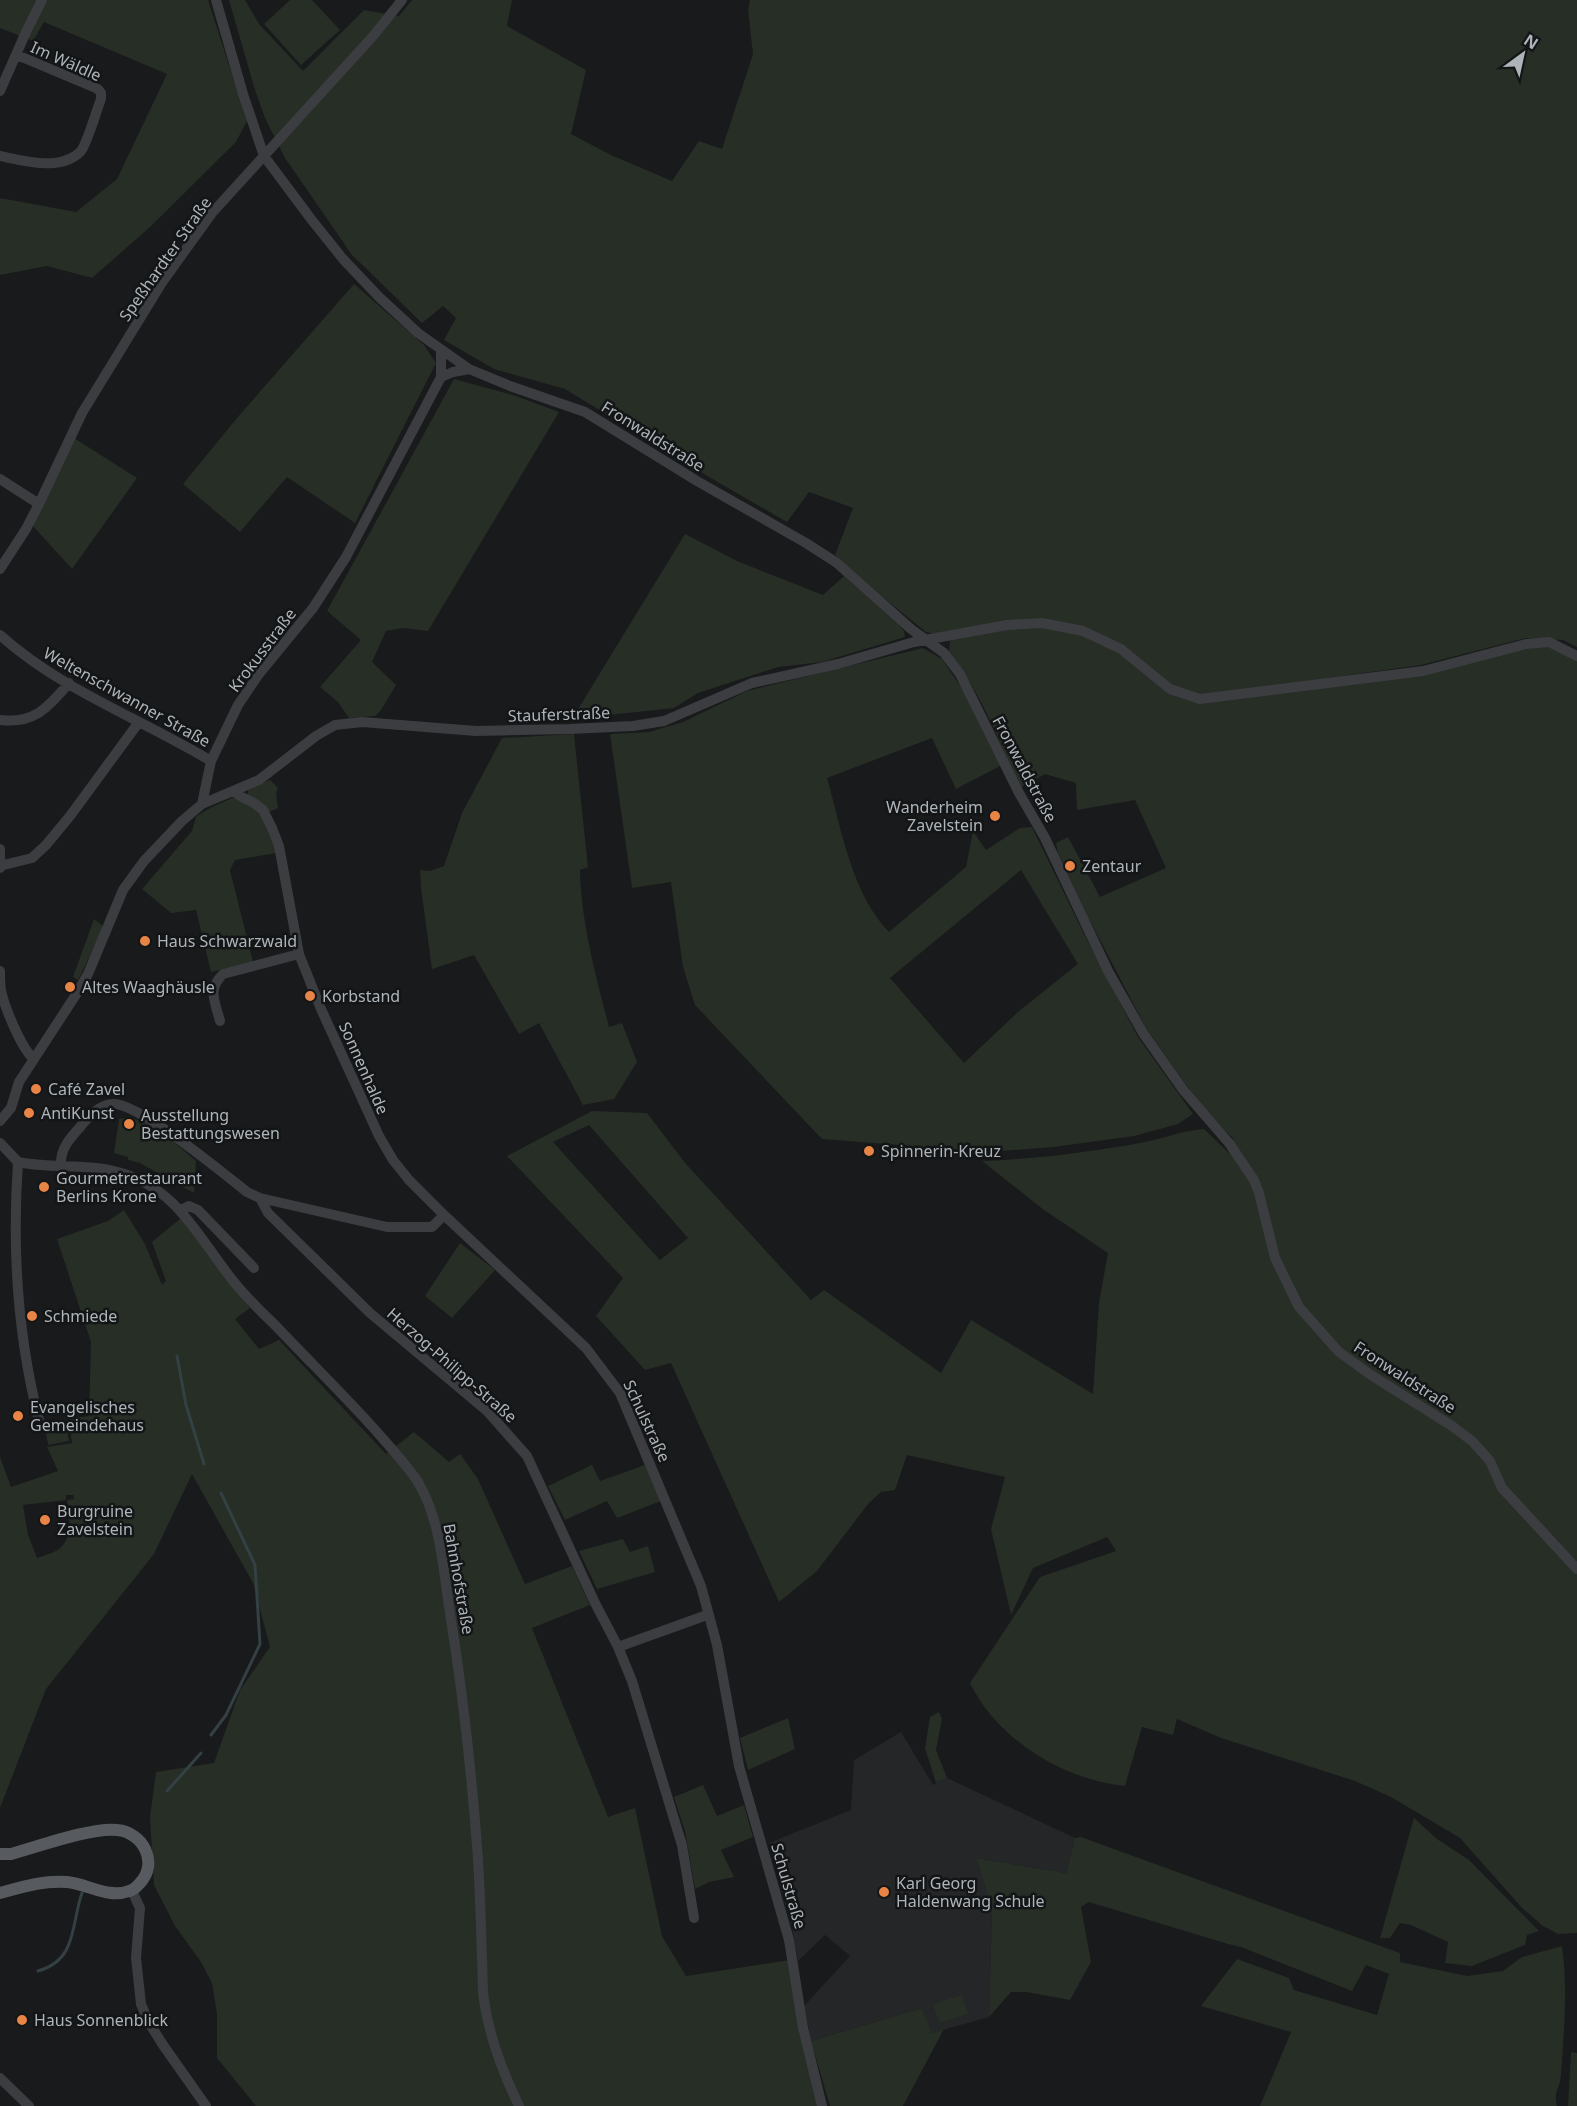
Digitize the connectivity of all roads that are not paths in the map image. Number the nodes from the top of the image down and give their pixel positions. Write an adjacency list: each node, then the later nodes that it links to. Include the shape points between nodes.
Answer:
1 (42, 0): 4 (street)
2 (216, 0): 7 (street, Fronwaldstraße)
3 (402, 0): 7 (street, Speßhardter Straße)
4 (17, 55): 5 (street); 6 (street, Im Wäldle, via 98,89 101,99 81,150 63,162)
5 (0, 91)
6 (0, 156)
7 (264, 156): 8 (street, Fronwaldstraße, via 350,266); 12 (street, Speßhardter Straße, via 212,213 163,281 81,413)
8 (441, 351): 9 (street, Fronwaldstraße); 10 (street, Krokusstraße)
9 (469, 369): 10 (street); 15 (street, Fronwaldstraße, via 585,412 837,563)
10 (441, 377): 20 (street, Krokusstraße, via 346,557 313,608 238,705)
11 (0, 479): 12 (street)
12 (39, 504): 13 (street, Speßhardter Straße)
13 (0, 569)
14 (0, 635): 17 (street, Weltenschwanner Straße, via 37,665)
15 (927, 640): 16 (street, Stauferstraße, via 1006,625 1056,625 1083,631 1121,649 1170,689 1200,699 1423,671 1549,642); 21 (street, Stauferstraße, via 752,683 653,723 476,731 362,722 335,725 260,780); 39 (street, Fronwaldstraße, via 944,653 960,674 1108,971 1143,1033 1254,1180 1275,1258 1299,1307 1339,1352 1472,1441 1490,1461 1502,1488)
16 (1577, 656)
17 (69, 683): 18 (street, via 39,714); 19 (street, Weltenschwanner Straße)
18 (0, 720)
19 (139, 722): 20 (street, Weltenschwanner Straße); 24 (street, via 46,845 32,858)
20 (211, 761): 22 (street, Krokusstraße)
21 (235, 791): 22 (street, Stauferstraße); 25 (street, Sonnenhalde, via 263,810 272,828 279,846)
22 (202, 804): 29 (street, via 144,861 123,890 86,977)
23 (0, 849): 24 (street)
24 (0, 867)
25 (299, 954): 28 (street, via 223,974 215,982 213,992); 36 (street, Sonnenhalde, via 379,1136 393,1160)
26 (0, 971): 27 (street)
27 (1, 990): 29 (street, via 17,1034)
28 (220, 1021)
29 (34, 1059): 30 (street, via 19,1082 11,1108)
30 (0, 1120)
31 (0, 1143): 32 (street)
32 (18, 1162): 33 (street, Bahnhofstraße); 38 (street, via 20,1312)
33 (61, 1165): 34 (street, via 60,1155 88,1117 104,1106 122,1105 171,1133); 35 (street, Bahnhofstraße, via 120,1173 139,1180)
34 (260, 1198): 36 (street, via 387,1227 432,1227); 41 (street, Herzog-Philipp-Straße, via 268,1213 370,1313 487,1411 527,1456)
35 (181, 1210): 37 (street, via 189,1206 198,1210); 49 (street, Bahnhofstraße, via 250,1300 401,1460 429,1506 444,1572 471,1771 484,1999 506,2080)
36 (444, 1215): 40 (street, Schulstraße, via 586,1348 620,1393 701,1586)
37 (254, 1268)
38 (40, 1424)
39 (1577, 1569)
40 (707, 1615): 41 (street); 50 (street, Schulstraße, via 717,1645 739,1766 789,1940 803,2028)
41 (618, 1647): 45 (street, Herzog-Philipp-Straße, via 678,1834)
42 (0, 1854): 43 (main road, via 106,1830 128,1832 142,1842 149,1864 146,1877)
43 (132, 1891): 44 (main road, via 103,1892 69,1882 51,1882); 48 (street, via 140,1908 136,1958 141,2004 163,2045)
44 (0, 1893)
45 (694, 1918)
46 (0, 2078): 47 (street)
47 (29, 2106)
48 (206, 2106)
49 (519, 2106)
50 (822, 2106)

